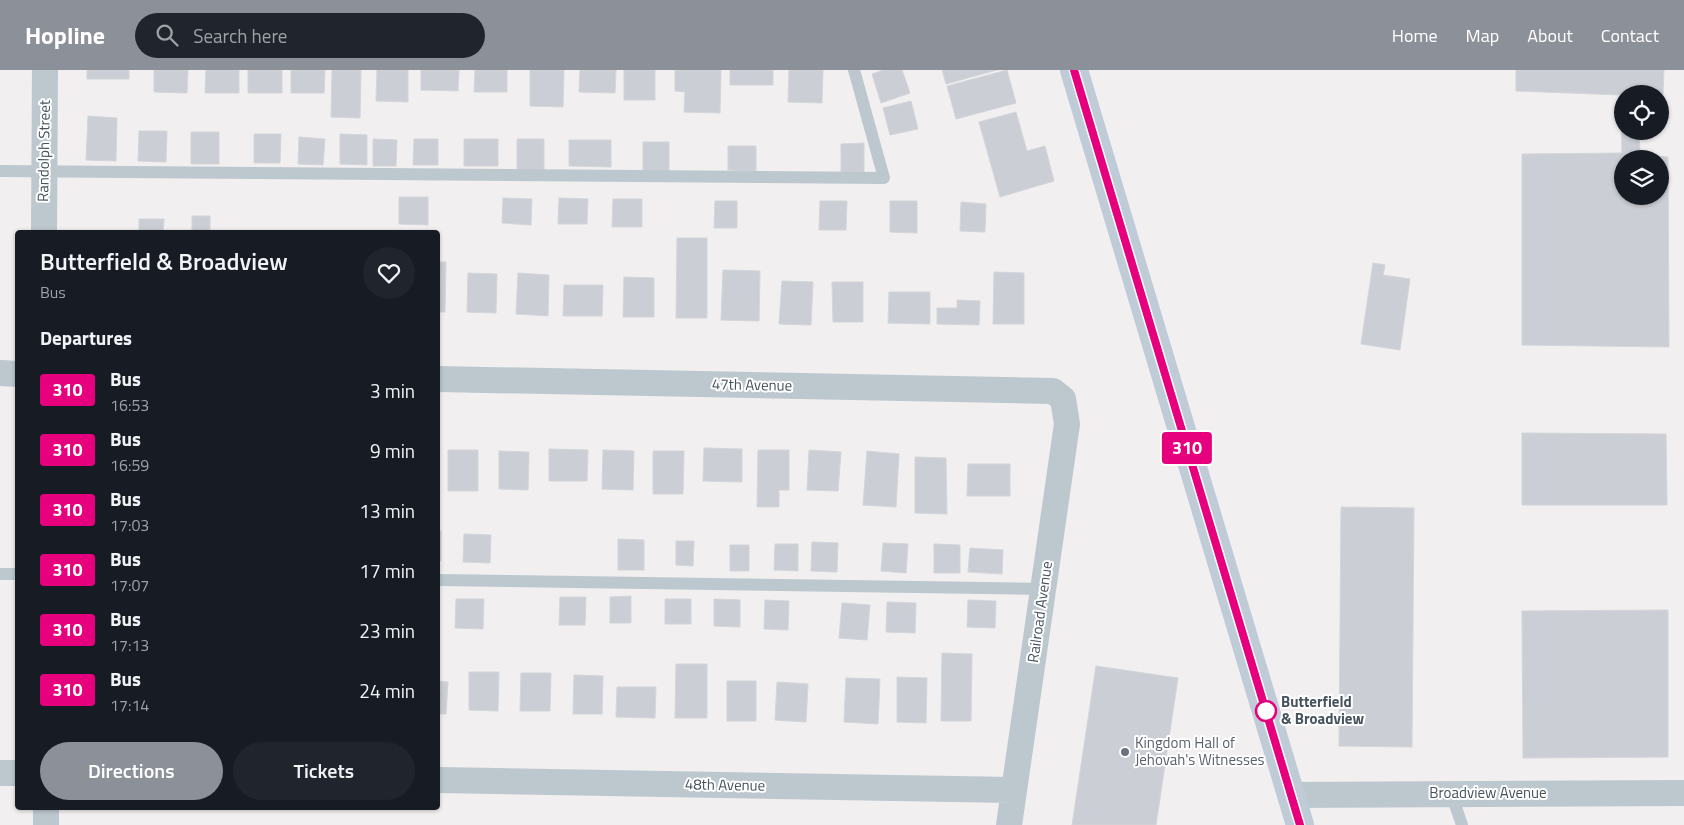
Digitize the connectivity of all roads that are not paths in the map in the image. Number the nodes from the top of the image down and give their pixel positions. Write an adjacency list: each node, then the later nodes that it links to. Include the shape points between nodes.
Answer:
1 (45, 70): 5 (street, Randolph Street)
2 (854, 70): 5 (lane, via 884,178)
3 (1074, 70): 21 (main road)
4 (0, 171): 5 (lane)
5 (43, 171): 6 (street, Randolph Street)
6 (44, 230)
7 (0, 373): 8 (street)
8 (15, 374)
9 (440, 379): 10 (street, 47th Avenue, via 1036,389 1054,391)
10 (1063, 399): 14 (street, Railroad Avenue, via 1067,424)
11 (0, 574): 12 (lane)
12 (15, 574)
13 (440, 580): 14 (lane)
14 (1044, 589): 18 (street, Railroad Avenue)
15 (0, 773): 16 (street)
16 (15, 773)
17 (440, 780): 18 (street, 48th Avenue)
18 (1013, 790): 24 (street, Railroad Avenue)
19 (1451, 793): 20 (street, Broadview Avenue); 21 (street, Broadview Avenue); 26 (lane)
20 (1684, 793)
21 (1291, 795): 25 (main road)
22 (46, 810): 23 (street)
23 (46, 825)
24 (1008, 825)
25 (1300, 825)
26 (1462, 825)

